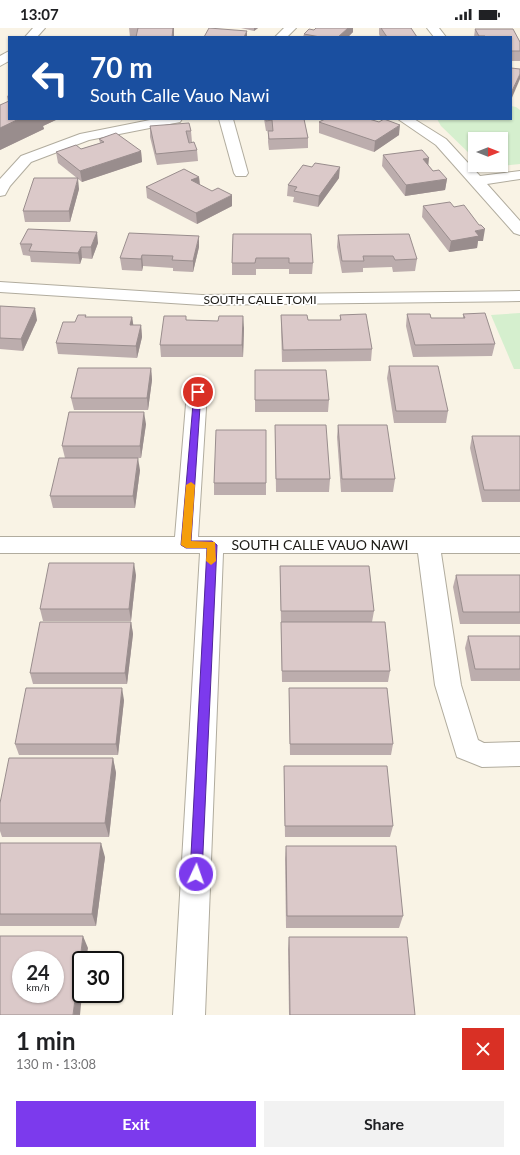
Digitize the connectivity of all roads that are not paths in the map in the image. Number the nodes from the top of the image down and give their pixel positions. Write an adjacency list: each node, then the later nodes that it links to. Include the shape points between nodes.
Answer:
1 (39, 28): 4 (street)
2 (290, 28): 5 (street)
3 (433, 28): 6 (street)
4 (31, 36)
5 (282, 36)
6 (439, 36)
7 (8, 56): 8 (street)
8 (0, 62)
9 (170, 120): 15 (street, via 85,137 26,158 3,184)
10 (226, 120): 12 (street)
11 (407, 120): 14 (street, via 441,142)
12 (241, 173)
13 (520, 175): 14 (street)
14 (476, 181): 16 (street)
15 (0, 192)
16 (520, 230)
17 (0, 287): 18 (street, SOUTH CALLE TOMI, via 202,300)
18 (520, 296)
19 (198, 392): 21 (street)
20 (0, 545): 21 (street, SOUTH CALLE VAUO NAWI)
21 (199, 545): 22 (street, SOUTH CALLE VAUO NAWI); 25 (street)
22 (428, 545): 23 (street, SOUTH CALLE VAUO NAWI); 24 (street, via 448,685 466,748 482,755)
23 (520, 545)
24 (520, 754)
25 (190, 1015)

